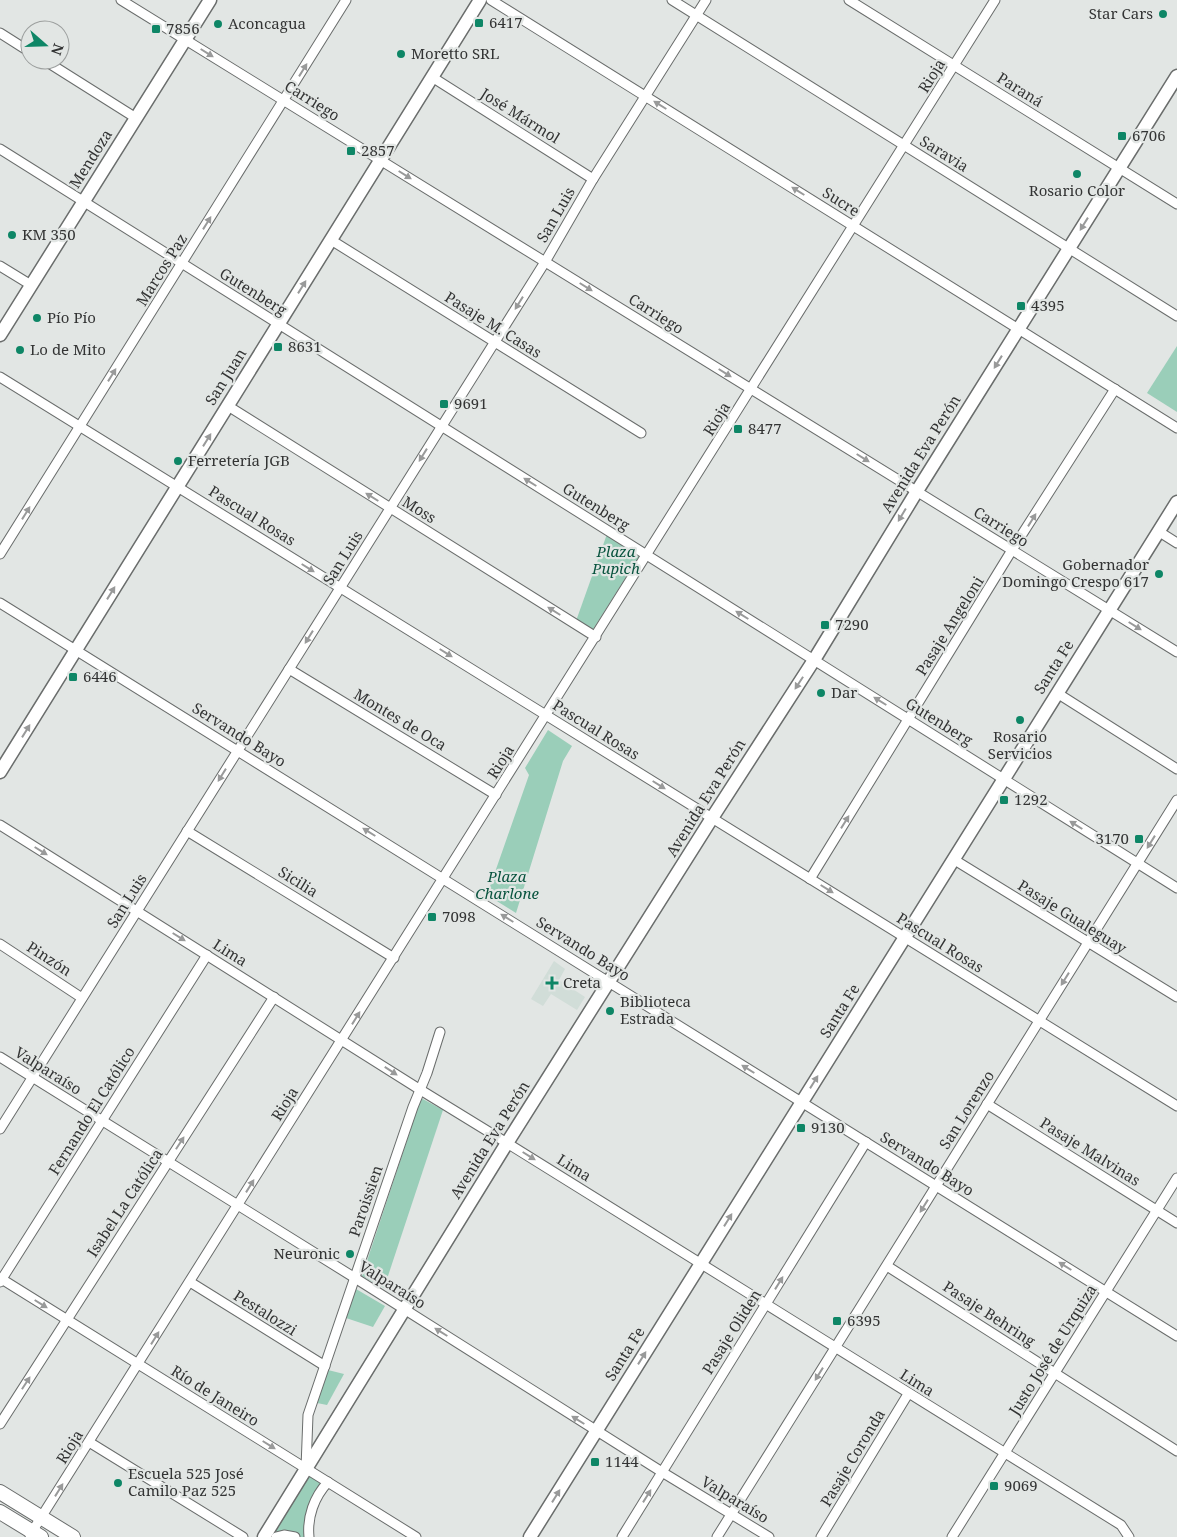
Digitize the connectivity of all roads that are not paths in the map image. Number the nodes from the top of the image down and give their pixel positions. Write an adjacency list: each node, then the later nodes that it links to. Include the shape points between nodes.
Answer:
1 (121, 0): 12 (street, Carriego)
2 (210, 0): 12 (main road, Mendoza)
3 (346, 0): 19 (street, Marcos Paz, one-way to 3)
4 (480, 0): 17 (main road, San Juan)
5 (490, 0): 18 (street, Sucre)
6 (672, 0): 10 (street, Saravia)
7 (706, 0): 10 (street, San Luis)
8 (849, 0): 14 (street, Paraná)
9 (995, 0): 14 (street, Rioja)
10 (696, 15): 18 (street, San Luis); 21 (street, Saravia)
11 (0, 33): 13 (street)
12 (185, 39): 19 (street, Carriego, one-way to 19); 20 (main road, Mendoza)
13 (20, 46)
14 (955, 66): 21 (street, Rioja); 24 (street, Paraná)
15 (60, 70): 20 (street)
16 (1177, 76): 24 (main road, Avenida Eva Perón)
17 (432, 77): 23 (main road, San Juan); 25 (street, José Mármol)
18 (645, 96): 25 (street, San Luis); 28 (street, Sucre, one-way to 18)
19 (284, 100): 23 (street, Carriego); 32 (street, Marcos Paz, one-way to 19)
20 (136, 118): 26 (main road, Mendoza)
21 (905, 146): 28 (street, Rioja); 30 (street, Saravia)
22 (0, 149): 26 (street, Gutenberg)
23 (380, 160): 29 (main road, San Juan); 31 (street, Carriego, one-way to 31)
24 (1119, 168): 27 (street, Paraná); 30 (main road, Avenida Eva Perón, one-way to 30)
25 (593, 179): 31 (street, San Luis)
26 (84, 202): 32 (street, Gutenberg); 34 (main road, Mendoza)
27 (1177, 204)
28 (854, 226): 37 (street, Sucre); 41 (street, Rioja)
29 (331, 240): 36 (main road, San Juan, one-way to 29); 39 (street, Pasaje M. Casas)
30 (1069, 248): 35 (street, Saravia); 37 (main road, Avenida Eva Perón)
31 (545, 262): 39 (street, San Luis, one-way to 39); 41 (street, Carriego, one-way to 41)
32 (182, 264): 36 (street, Gutenberg); 45 (street, Marcos Paz, one-way to 32)
33 (0, 266): 34 (street)
34 (31, 285): 38 (main road, Mendoza)
35 (1177, 316)
36 (278, 324): 43 (main road, San Juan); 44 (street, Gutenberg)
37 (1018, 329): 42 (street, Sucre); 49 (main road, Avenida Eva Perón, one-way to 49)
38 (0, 335)
39 (495, 342): 44 (street, San Luis); 47 (street, Pasaje M. Casas)
40 (0, 377): 45 (street, Pascual Rosas)
41 (752, 389): 49 (street, Carriego, one-way to 49); 56 (street, Rioja)
42 (1115, 389): 46 (street, Sucre); 54 (street, Pasaje Angeloni, one-way to 42)
43 (228, 406): 48 (main road, San Juan, one-way to 43); 51 (street, Moss, one-way to 43)
44 (441, 426): 51 (street, San Luis, one-way to 51); 56 (street, Gutenberg, one-way to 44)
45 (80, 427): 48 (street, Pascual Rosas); 55 (street, Marcos Paz, one-way to 45)
46 (1177, 428)
47 (641, 433)
48 (178, 486): 57 (street, Pascual Rosas, one-way to 57); 61 (main road, San Juan, one-way to 48)
49 (916, 491): 54 (street, Carriego); 63 (main road, Avenida Eva Perón, one-way to 63)
50 (1177, 502): 52 (main road, Santa Fe)
51 (390, 508): 57 (street, San Luis); 60 (street, Moss, one-way to 51)
52 (1158, 531): 53 (street); 59 (main road, Santa Fe)
53 (1177, 543)
54 (1012, 550): 59 (street, Carriego); 67 (street, Pasaje Angeloni)
55 (0, 554)
56 (647, 555): 60 (street, Rioja); 63 (street, Gutenberg, one-way to 56)
57 (340, 588): 64 (street, San Luis, one-way to 64); 66 (street, Pascual Rosas, one-way to 66)
58 (0, 603): 61 (street, Servando Bayo)
59 (1109, 610): 62 (street, Carriego, one-way to 62); 65 (main road, Santa Fe)
60 (596, 637): 66 (street, Rioja)
61 (76, 650): 68 (street, Servando Bayo); 70 (main road, San Juan, one-way to 61)
62 (1177, 652)
63 (814, 660): 67 (street, Gutenberg, one-way to 63); 74 (main road, Avenida Eva Perón, one-way to 74)
64 (289, 669): 68 (street, San Luis); 72 (street, Montes de Oca)
65 (1057, 693): 69 (street); 71 (main road, Santa Fe)
66 (546, 715): 72 (street, Rioja); 74 (street, Pascual Rosas, one-way to 74)
67 (908, 719): 71 (street, Gutenberg); 79 (street, Pasaje Angeloni, one-way to 67)
68 (238, 751): 76 (street, San Luis, one-way to 76); 80 (street, Servando Bayo, one-way to 68)
69 (1177, 769)
70 (0, 772)
71 (1004, 779): 77 (main road, Santa Fe); 78 (street, Gutenberg, one-way to 71)
72 (496, 795): 80 (street, Rioja)
73 (1177, 800): 78 (street, San Lorenzo, one-way to 78)
74 (712, 818): 79 (street, Pascual Rosas); 88 (main road, Avenida Eva Perón)
75 (0, 826): 82 (street, Lima, one-way to 82)
76 (187, 831): 82 (street, San Luis); 87 (street, Sicilia)
77 (953, 860): 83 (main road, Santa Fe); 84 (street, Pasaje Gualeguay)
78 (1138, 864): 81 (street, Gutenberg); 84 (street, San Lorenzo)
79 (810, 878): 83 (street, Pascual Rosas, one-way to 83)
80 (444, 879): 87 (street, Rioja); 88 (street, Servando Bayo, one-way to 80)
81 (1177, 888)
82 (137, 911): 86 (street, Lima, one-way to 86); 91 (street, San Luis)
83 (905, 937): 92 (street, Pascual Rosas); 98 (main road, Santa Fe, one-way to 83)
84 (1088, 942): 90 (street, Pasaje Gualeguay); 92 (street, San Lorenzo, one-way to 92)
85 (0, 944): 91 (street, Pinzón)
86 (207, 955): 89 (street, Lima); 101 (street, Fernando El Católico)
87 (394, 958): 94 (street, Rioja, one-way to 87)
88 (609, 982): 98 (street, Servando Bayo, one-way to 88); 103 (main road, Avenida Eva Perón)
89 (274, 997): 94 (street, Lima); 105 (street, Isabel La Católica, one-way to 89)
90 (1177, 997)
91 (82, 998): 96 (street, San Luis)
92 (1040, 1021): 99 (street, San Lorenzo); 100 (street, Pascual Rosas)
93 (440, 1032): 97 (street, Paroissien)
94 (342, 1040): 97 (street, Lima, one-way to 97); 108 (street, Rioja, one-way to 94)
95 (0, 1058): 96 (street, Valparaíso)
96 (32, 1078): 101 (street, Valparaíso); 102 (street, San Luis)
97 (419, 1089): 103 (street, Lima); 113 (street, Paroissien)
98 (802, 1102): 104 (street, Servando Bayo); 111 (main road, Santa Fe, one-way to 98)
99 (987, 1104): 107 (street, San Lorenzo); 109 (street, Pasaje Malvinas)
100 (1177, 1106)
101 (102, 1121): 105 (street, Valparaíso); 114 (street, Fernando El Católico)
102 (0, 1129)
103 (507, 1142): 111 (street, Lima, one-way to 111); 118 (main road, Avenida Eva Perón)
104 (866, 1142): 107 (street, Servando Bayo); 117 (street, Pasaje Oliden, one-way to 104)
105 (168, 1162): 108 (street, Valparaíso); 119 (street, Isabel La Católica)
106 (1177, 1178): 109 (street, Justo José de Urquiza)
107 (936, 1186): 112 (street, San Lorenzo, one-way to 112); 116 (street, Servando Bayo, one-way to 107)
108 (238, 1205): 113 (street, Valparaíso); 115 (street, Rioja)
109 (1157, 1210): 110 (street, Pasaje Malvinas); 116 (street, Justo José de Urquiza)
110 (1177, 1223)
111 (701, 1264): 117 (street, Lima); 127 (main road, Santa Fe, one-way to 111)
112 (887, 1266): 121 (street, San Lorenzo); 124 (street, Pasaje Behring)
113 (355, 1278): 118 (street, Valparaíso); 123 (street, Paroissien)
114 (1, 1280): 119 (street, Río de Janeiro, one-way to 119)
115 (190, 1282): 122 (street, Rioja, one-way to 115); 123 (street, Pestalozzi)
116 (1106, 1292): 120 (street, Servando Bayo); 124 (street, Justo José de Urquiza)
117 (766, 1304): 121 (street, Lima); 132 (street, Pasaje Oliden)
118 (404, 1309): 127 (street, Valparaíso, one-way to 118); 131 (main road, Avenida Eva Perón)
119 (67, 1320): 122 (street, Río de Janeiro); 126 (street, Isabel La Católica, one-way to 119)
120 (1177, 1336)
121 (835, 1348): 125 (street, Lima); 136 (street, San Lorenzo, one-way to 136)
122 (138, 1364): 128 (street, Rioja); 131 (street, Río de Janeiro, one-way to 131)
123 (325, 1366): 131 (street, Paroissien, via 308,1416)
124 (1055, 1373): 129 (street, Pasaje Behring); 130 (street, Justo José de Urquiza)
125 (908, 1394): 130 (street, Lima); 150 (street, Pasaje Coronda)
126 (0, 1424)
127 (596, 1431): 132 (street, Valparaíso); 146 (main road, Santa Fe, one-way to 127)
128 (89, 1442): 137 (street, Rioja, one-way to 128); 140 (street)
129 (1177, 1451)
130 (1004, 1454): 151 (street, Justo José de Urquiza); 152 (street, Lima, via 1121,1525)
131 (306, 1468): 133 (street, Río de Janeiro); 141 (main road, Avenida Eva Perón)
132 (662, 1472): 136 (street, Valparaíso); 147 (street, Pasaje Oliden, one-way to 132)
133 (328, 1482): 144 (street, via 312,1506); 145 (street, Río de Janeiro)
134 (0, 1492): 137 (main road)
135 (0, 1512): 138 (main road)
136 (731, 1515): 148 (street, San Lorenzo); 149 (street, Valparaíso)
137 (41, 1517): 138 (street, Rioja); 139 (main road)
138 (34, 1535)
139 (73, 1537)
140 (243, 1537)
141 (264, 1537)
142 (276, 1537): 143 (street)
143 (295, 1537)
144 (309, 1537)
145 (416, 1537)
146 (530, 1537)
147 (622, 1537)
148 (717, 1537)
149 (768, 1537)
150 (821, 1537)
151 (952, 1537)
152 (1129, 1537)

